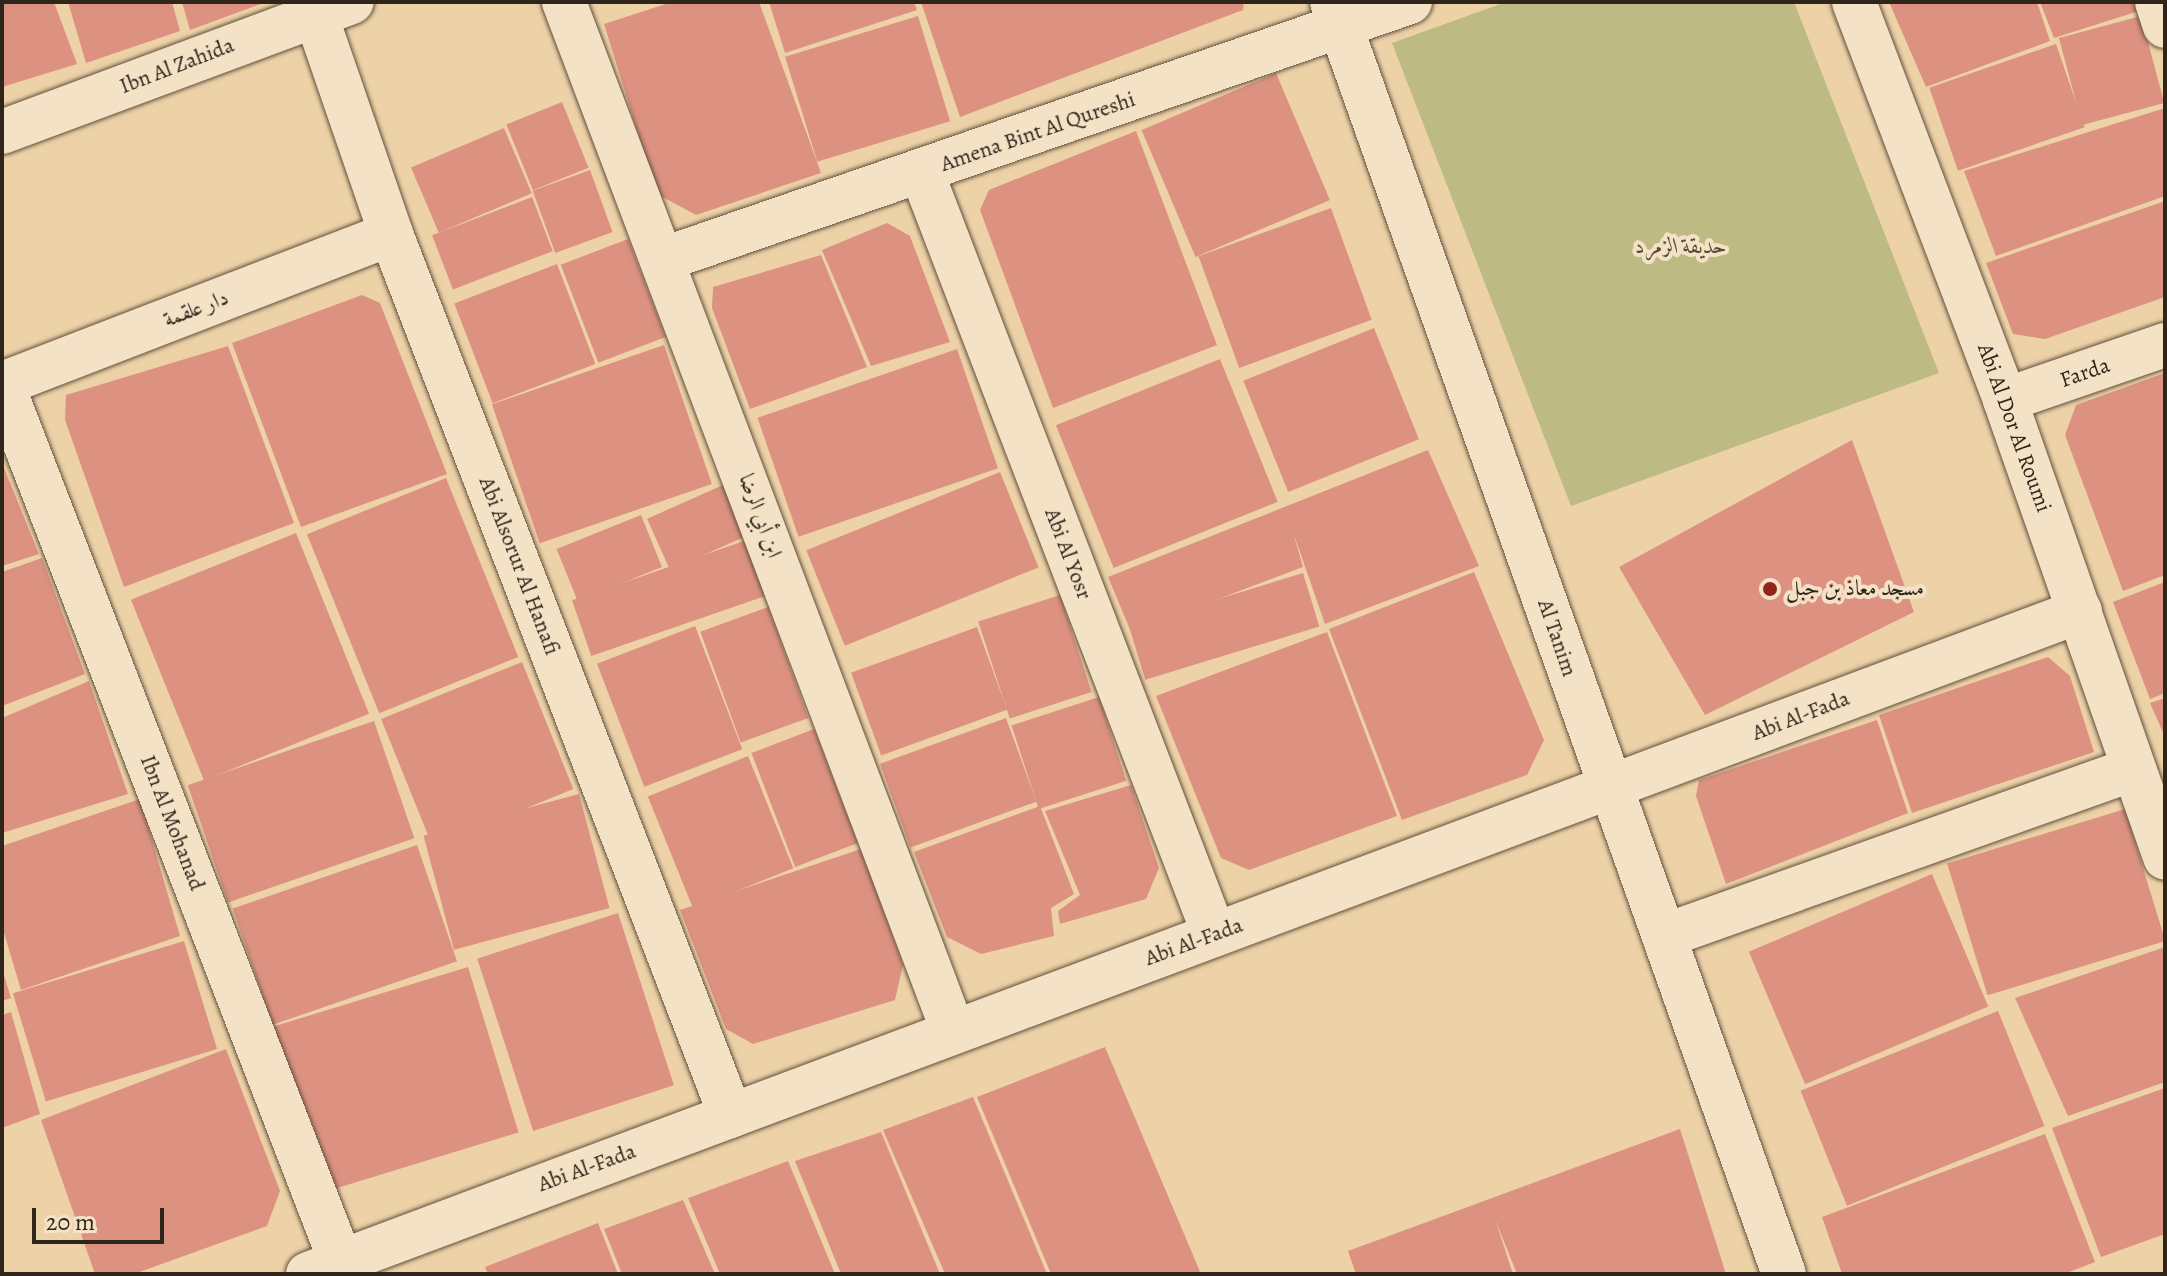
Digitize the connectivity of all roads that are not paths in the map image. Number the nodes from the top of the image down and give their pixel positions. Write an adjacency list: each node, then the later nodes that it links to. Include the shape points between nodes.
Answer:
1 (564, 2): 11 (street, ابن أبي الرضا)
2 (1410, 2): 6 (street, Amena Bint Al Qureshi)
3 (1854, 2): 14 (street, Abi Al Dor Al Roumi)
4 (2157, 2): 7 (street)
5 (334, 8): 8 (street, Ibn Al Zahida); 10 (street, Abi Alsorur Al Hanafi)
6 (1336, 14): 9 (street, Amena Bint Al Qureshi); 17 (street, Al Tanim)
7 (2165, 26)
8 (2, 132)
9 (922, 173): 11 (street, Amena Bint Al Qureshi); 19 (street, Abi Al Yosr)
10 (391, 234): 13 (street, دار علقمة); 22 (street, Abi Alsorur Al Hanafi)
11 (664, 259): 21 (street, ابن أبي الرضا)
12 (2165, 345): 14 (street, Farda)
13 (2, 384): 24 (street, Ibn Al Mohanad)
14 (2005, 400): 15 (street, Abi Al Dor Al Roumi)
15 (2080, 611): 16 (street, Abi Al Dor Al Roumi); 17 (street, Abi Al-Fada)
16 (2133, 769): 18 (street, Abi Al Dor Al Roumi); 20 (street)
17 (1610, 788): 19 (street, Abi Al-Fada); 20 (street, Al Tanim)
18 (2165, 858)
19 (1214, 934): 21 (street, Abi Al-Fada)
20 (1664, 936): 25 (street, Al Tanim)
21 (953, 1031): 22 (street, Abi Al-Fada)
22 (731, 1116): 23 (street, Abi Al-Fada)
23 (402, 1256): 24 (street, Abi Al-Fada)
24 (325, 1268)
25 (1784, 1274)

